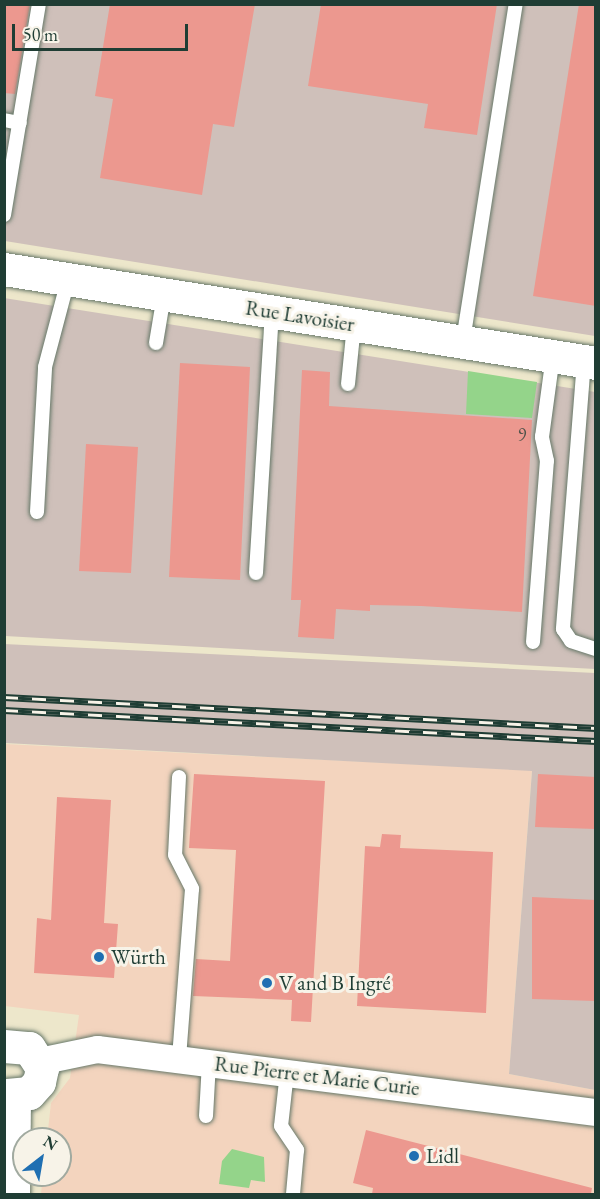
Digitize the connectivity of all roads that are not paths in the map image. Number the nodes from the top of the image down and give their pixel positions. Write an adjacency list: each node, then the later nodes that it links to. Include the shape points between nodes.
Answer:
1 (39, 4): 4 (lane)
2 (516, 4): 11 (lane)
3 (4, 120): 4 (lane)
4 (20, 123): 5 (lane)
5 (5, 213)
6 (4, 269): 7 (street, Rue Lavoisier)
7 (68, 280): 8 (street, Rue Lavoisier); 15 (lane, via 45,367)
8 (164, 295): 9 (street, Rue Lavoisier); 12 (lane)
9 (272, 312): 10 (street, Rue Lavoisier); 16 (lane)
10 (354, 325): 13 (street, Rue Lavoisier); 14 (lane)
11 (465, 328)
12 (156, 343)
13 (578, 360): 17 (lane, via 542,437 547,461); 18 (lane, via 563,629 571,641)
14 (348, 384)
15 (37, 512)
16 (256, 573)
17 (533, 642)
18 (596, 648)
19 (179, 777): 21 (lane, via 175,855 192,889)
20 (4, 1046): 22 (street, via 21,1045)
21 (179, 1058): 22 (street, Rue Pierre et Marie Curie, via 97,1049); 23 (street, Rue Pierre et Marie Curie)
22 (39, 1061): 25 (street, via 41,1075 35,1088)
23 (208, 1062): 24 (street, Rue Pierre et Marie Curie); 27 (lane)
24 (287, 1072): 26 (street, Rue Pierre et Marie Curie); 29 (lane, via 281,1126 297,1150)
25 (9, 1096): 28 (street)
26 (596, 1112)
27 (206, 1116)
28 (13, 1194)
29 (293, 1194)

